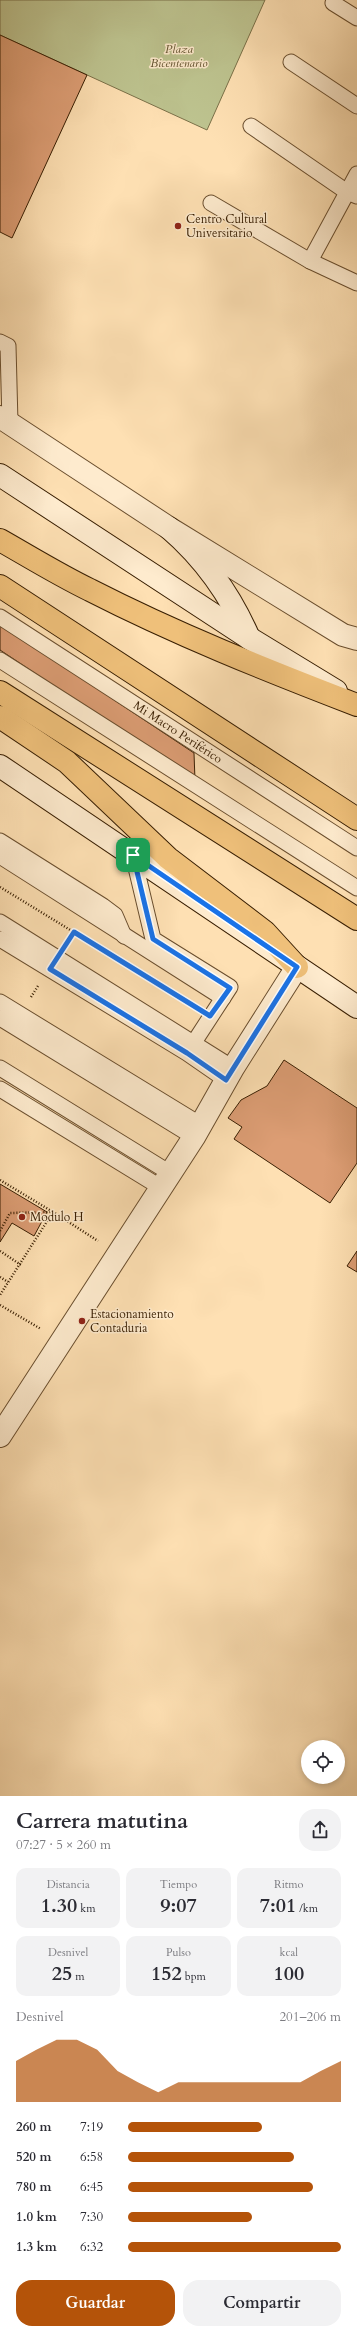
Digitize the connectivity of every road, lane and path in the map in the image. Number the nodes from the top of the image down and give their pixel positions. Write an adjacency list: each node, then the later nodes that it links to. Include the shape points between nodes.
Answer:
1 (334, 3): 2 (lane)
2 (357, 18)
3 (291, 62): 4 (lane)
4 (357, 106)
5 (250, 126): 7 (lane)
6 (357, 174): 7 (lane)
7 (352, 194): 9 (lane)
8 (211, 202): 9 (lane)
9 (310, 261): 10 (lane)
10 (357, 283)
11 (0, 342): 12 (lane, via 8,346)
12 (5, 420): 14 (main road)
13 (0, 475): 18 (main road)
14 (169, 528): 18 (main road, via 186,543 216,578 240,617); 19 (main road, via 343,636)
15 (0, 540): 22 (highway, via 89,590 148,618 218,650)
16 (0, 586): 25 (highway)
17 (0, 616): 27 (lane, Mi Macro Periférico)
18 (249, 638): 22 (main road)
19 (357, 639)
20 (0, 660): 31 (lane)
21 (0, 692): 32 (highway)
22 (357, 704)
23 (0, 717): 38 (highway, via 67,762 168,858 265,932)
24 (0, 766): 28 (main road)
25 (357, 819)
26 (0, 841): 35 (lane, via 115,915)
27 (357, 848)
28 (133, 855): 38 (main road); 39 (lane, via 153,939)
29 (0, 856): 35 (lane)
30 (0, 887): 34 (path)
31 (357, 888)
32 (357, 919)
33 (0, 922): 37 (lane)
34 (74, 932): 37 (path); 43 (path)
35 (124, 936): 39 (lane)
36 (0, 938): 37 (lane)
37 (54, 963): 42 (path); 45 (lane)
38 (297, 967): 41 (main road); 47 (main road)
39 (226, 993): 43 (lane)
40 (0, 1002): 42 (lane)
41 (357, 1007)
42 (20, 1014): 49 (lane)
43 (210, 1016): 45 (lane)
44 (0, 1018): 49 (lane)
45 (191, 1047): 47 (lane)
46 (0, 1068): 51 (lane)
47 (229, 1074): 49 (main road)
48 (0, 1089): 51 (lane)
49 (197, 1131): 51 (main road)
50 (0, 1180): 52 (path)
51 (165, 1180): 62 (main road)
52 (53, 1212): 53 (path, via 10,1213); 54 (path); 56 (path)
53 (0, 1231)
54 (103, 1245)
55 (0, 1252): 56 (path)
56 (21, 1265): 58 (path)
57 (0, 1278): 58 (path)
58 (8, 1282): 59 (path)
59 (0, 1295)
60 (0, 1306): 61 (path)
61 (47, 1332)
62 (0, 1436)

